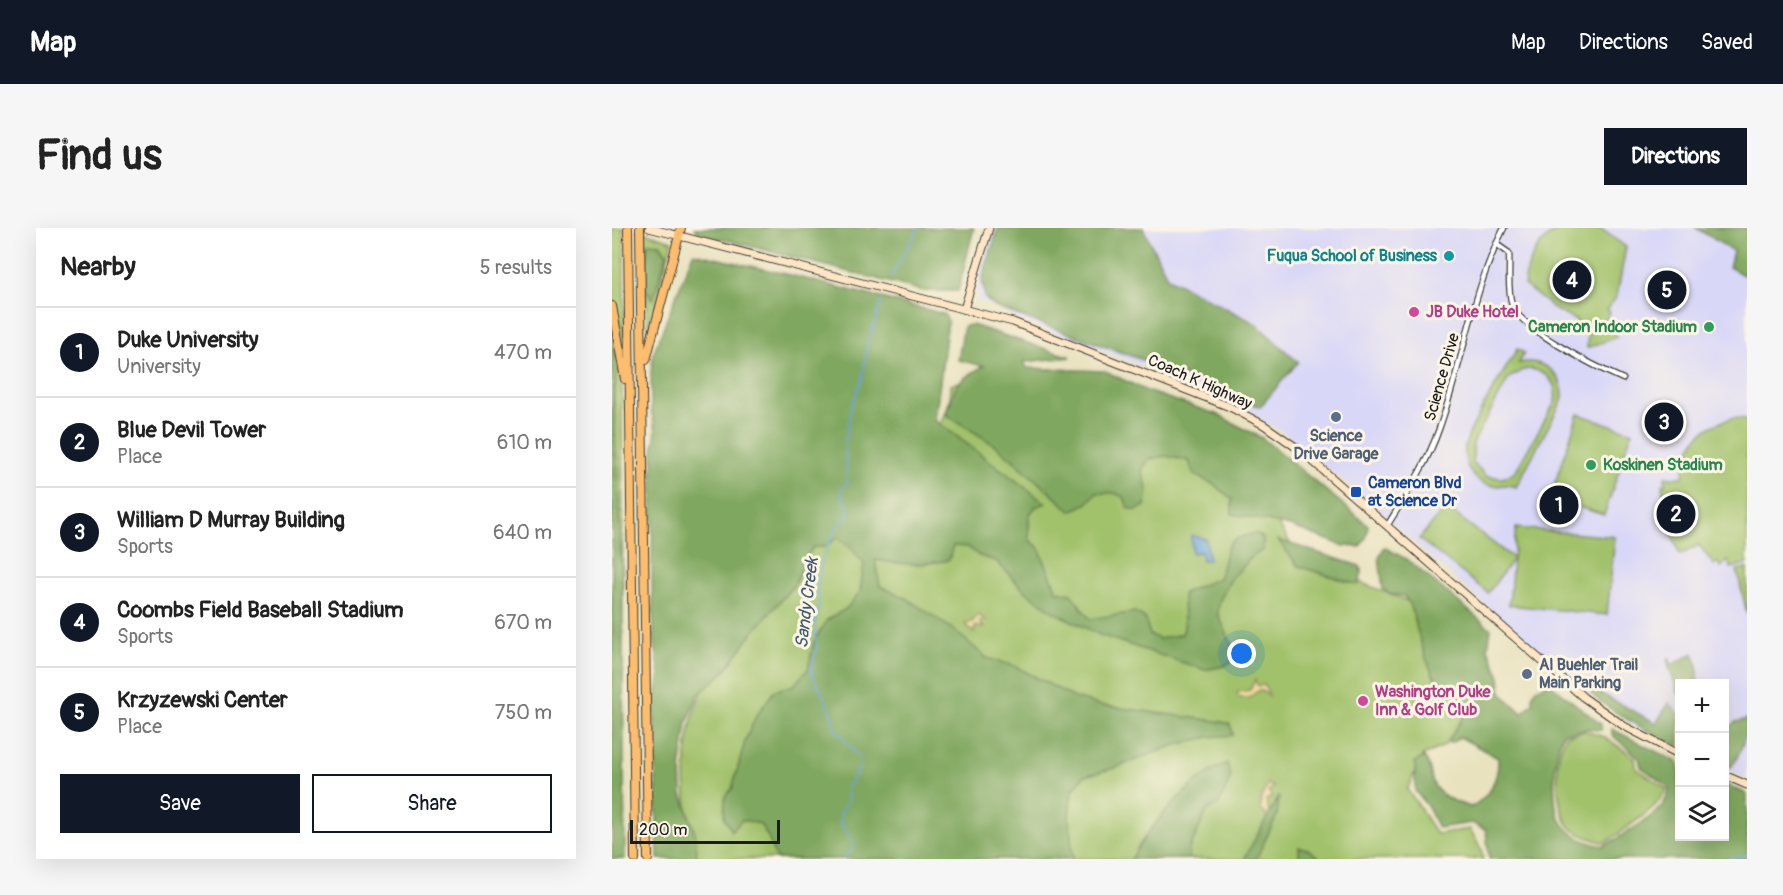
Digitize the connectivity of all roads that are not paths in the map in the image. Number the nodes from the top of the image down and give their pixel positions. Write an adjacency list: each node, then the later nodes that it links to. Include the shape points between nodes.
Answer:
1 (628, 228): 11 (highway)
2 (640, 228): 12 (highway)
3 (649, 228): 6 (main road, Coach K Highway)
4 (989, 228): 9 (main road)
5 (1504, 228): 7 (street, Science Drive)
6 (680, 232): 9 (main road, Coach K Highway); 12 (highway, via 648,345)
7 (1496, 244): 10 (street, via 1509,253 1511,303 1519,318); 13 (street, Science Drive, via 1486,266 1439,430)
8 (612, 306): 11 (highway)
9 (964, 309): 13 (main road, Coach K Highway, via 1048,334 1230,407 1300,450)
10 (1623, 379)
11 (630, 398): 17 (highway)
12 (642, 423): 18 (highway)
13 (1387, 526): 14 (main road, Coach K Highway, via 1583,697 1624,726)
14 (1675, 752)
15 (1729, 777): 16 (main road)
16 (1747, 785)
17 (635, 859)
18 (648, 859)

